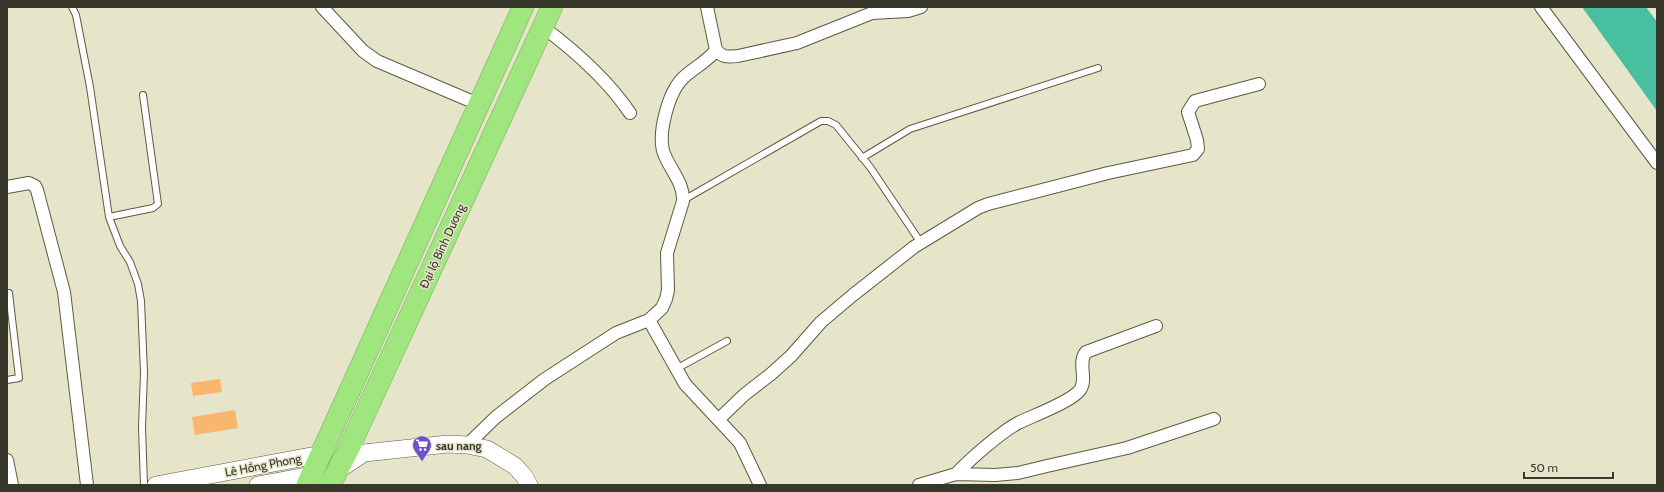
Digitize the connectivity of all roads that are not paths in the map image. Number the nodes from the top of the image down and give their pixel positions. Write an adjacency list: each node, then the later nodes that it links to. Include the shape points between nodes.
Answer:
1 (72, 7): 20 (lane, via 76,15 90,87)
2 (322, 7): 14 (street, via 363,51 377,61)
3 (523, 7): 14 (highway)
4 (552, 7): 9 (highway, Đại lộ Bình Dương)
5 (707, 7): 10 (street)
6 (921, 7): 8 (street, via 908,11)
7 (1541, 7): 17 (street)
8 (879, 10): 10 (street, via 797,43 728,57 722,56)
9 (543, 27): 15 (street, via 581,59); 31 (highway, Đại lộ Bình Dương)
10 (716, 50): 19 (street, via 676,85 663,129 662,149 681,185)
11 (1098, 68): 16 (lane, via 910,129)
12 (1259, 84): 21 (street, via 1195,101 1188,112 1198,145 1194,155 1108,173 988,204)
13 (143, 94): 20 (lane, via 158,204 153,208)
14 (478, 104): 32 (highway, via 349,388)
15 (630, 113)
16 (862, 158): 19 (lane, via 836,125 821,121); 21 (lane)
17 (1657, 163)
18 (7, 187): 39 (street, via 29,183 37,190 64,292)
19 (683, 198): 23 (street, via 667,253 666,299 662,308)
20 (109, 217): 40 (lane, via 120,246 130,262 141,301)
21 (921, 243): 28 (street, via 821,322 791,356)
22 (9, 293): 27 (lane, via 19,378)
23 (649, 320): 26 (street); 30 (street, via 616,333 551,375 496,417)
24 (1156, 326): 34 (street, via 1086,352 1083,357 1080,391 1016,424)
25 (727, 341): 26 (lane)
26 (676, 369): 28 (street, via 685,384)
27 (7, 380)
28 (719, 419): 44 (street, via 740,443)
29 (1214, 419): 34 (street, via 1127,448 1018,473)
30 (467, 445): 31 (street); 43 (street, via 487,449 515,466)
31 (357, 450): 32 (highway); 35 (highway, Đại lộ Bình Dương)
32 (322, 454): 36 (highway); 41 (street, Lê Hồng Phong)
33 (7, 460): 38 (street)
34 (956, 474): 37 (street)
35 (334, 478): 36 (highway)
36 (309, 480): 42 (street, Lê Hồng Phong)
37 (934, 483): 45 (street)
38 (12, 485)
39 (87, 485)
40 (144, 485)
41 (156, 485)
42 (258, 485)
43 (529, 485)
44 (760, 485)
45 (919, 485)

